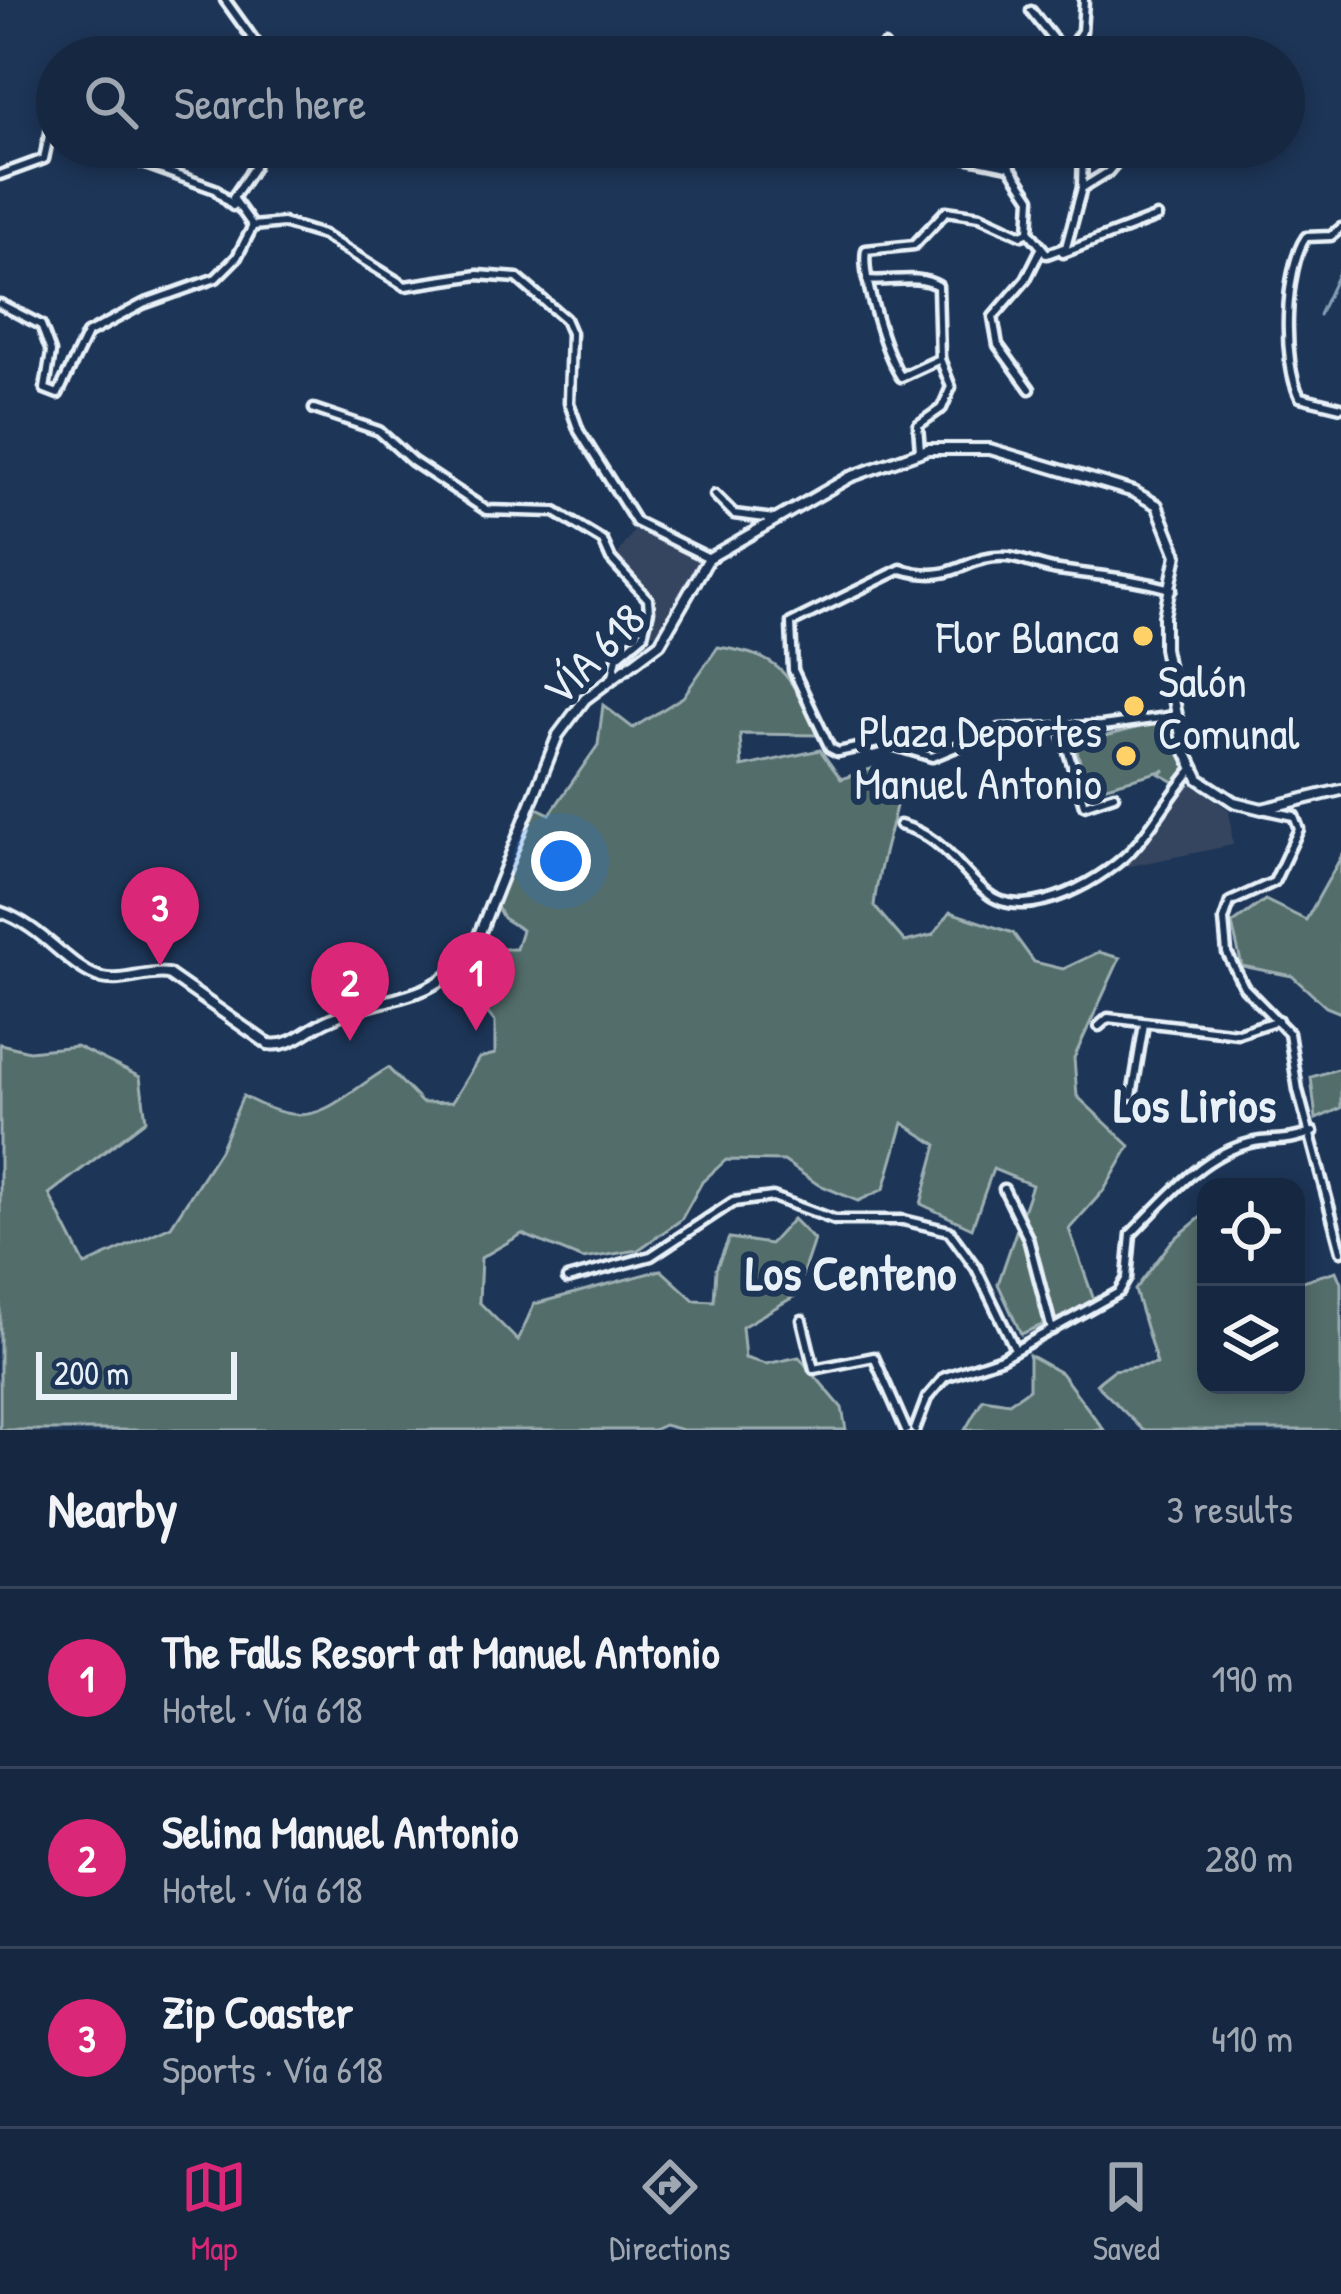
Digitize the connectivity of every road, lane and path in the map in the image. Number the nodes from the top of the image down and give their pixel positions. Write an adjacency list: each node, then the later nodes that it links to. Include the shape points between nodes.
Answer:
1 (224, 0): 4 (street)
2 (1084, 0): 6 (street)
3 (1031, 11): 5 (street)
4 (251, 36)
5 (1050, 36)
6 (1079, 36)
7 (36, 162): 13 (street)
8 (155, 168): 15 (street, via 215,190)
9 (253, 168): 15 (street, via 234,194)
10 (1012, 168): 19 (street, via 1031,198)
11 (1082, 168): 14 (street)
12 (1111, 168): 14 (street)
13 (0, 175)
14 (1082, 188): 21 (street)
15 (235, 208): 17 (street)
16 (1157, 217): 21 (street)
17 (253, 226): 23 (street, via 216,278 87,334 58,394 45,389 51,352 40,325); 31 (street, via 283,223 323,235 405,286 478,274 517,278 566,319 568,403 636,522)
18 (1341, 228): 26 (street, via 1306,237 1297,251 1287,324 1300,398)
19 (1029, 232): 20 (street); 22 (street, via 946,211 914,245 866,250)
20 (1040, 250): 21 (street); 25 (street, via 993,317 998,345)
21 (1059, 253)
22 (867, 280): 24 (street, via 901,377); 24 (street, via 922,278 938,286)
23 (0, 304)
24 (940, 359): 28 (street, via 951,394 918,425)
25 (1030, 389)
26 (1341, 407)
27 (314, 409): 33 (street, via 379,430 486,510 555,512 603,541 650,611)
28 (920, 451): 30 (street, via 850,477); 32 (street, via 990,449 1145,497 1171,532)
29 (716, 495): 30 (street, via 734,514)
30 (777, 519): 31 (street)
31 (709, 558): 33 (street, VÍA 618, via 660,643)
32 (1172, 589): 34 (street, via 1162,630); 35 (street, via 1006,556 932,578 892,571 791,623 793,670 838,752 883,742 932,757 1000,729)
33 (613, 676): 41 (street, VÍA 618, via 558,735 471,956 423,993 327,1020 276,1046 168,974 95,976 38,928)
34 (1175, 716): 35 (street); 36 (street)
35 (1061, 728): 38 (street, via 1084,805)
36 (1193, 769): 39 (street, via 1223,795); 40 (street, via 1113,867 1028,904 988,894 954,854)
37 (1341, 790): 39 (street)
38 (1114, 795)
39 (1262, 809): 42 (street, via 1294,817 1299,829 1274,882 1230,902 1224,935 1238,978)
40 (900, 825)
41 (0, 912)
42 (1278, 1020): 43 (street, via 1238,1034); 46 (street, via 1294,1048)
43 (1144, 1024): 44 (street, via 1108,1018); 45 (street)
44 (1100, 1026)
45 (1132, 1096)
46 (1313, 1132): 48 (street); 51 (street, via 1284,1144 1248,1143 1200,1168 1131,1234 1119,1292)
47 (1004, 1189): 51 (street, via 1028,1238)
48 (1341, 1251)
49 (567, 1279): 52 (street, via 651,1256 734,1202 773,1197 835,1220 903,1220 949,1231)
50 (802, 1320): 53 (street, via 814,1369 874,1358)
51 (1052, 1330): 52 (street)
52 (1016, 1349): 53 (street, via 945,1377)
53 (910, 1430)

